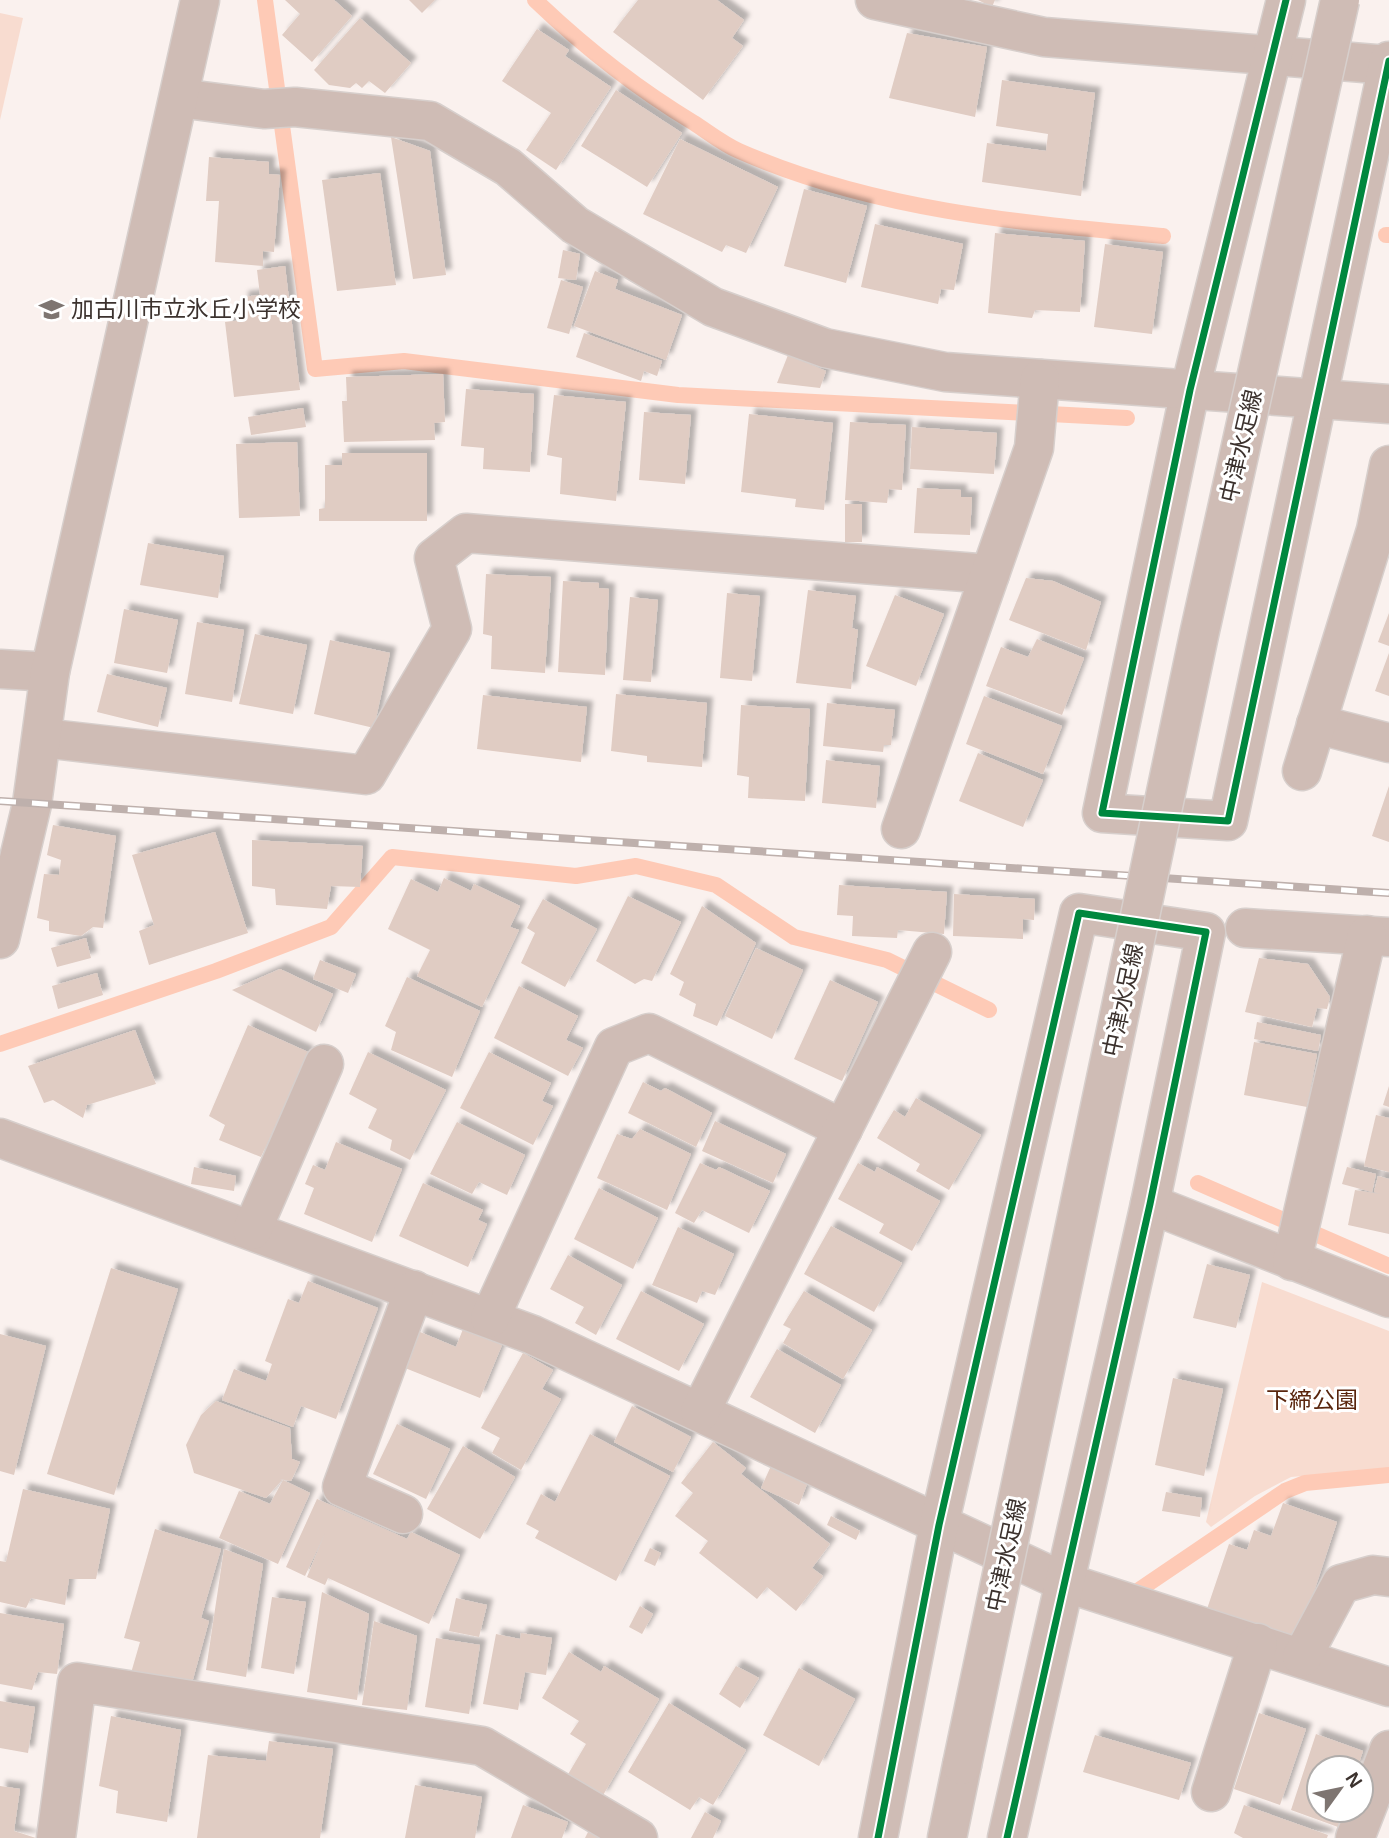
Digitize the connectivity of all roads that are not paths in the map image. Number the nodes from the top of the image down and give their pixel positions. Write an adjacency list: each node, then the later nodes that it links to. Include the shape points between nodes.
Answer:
1 (200, 0): 7 (street)
2 (1286, 0): 5 (street)
3 (1340, 0): 48 (street, 中津水足線, bridge, via 1196,649)
4 (885, 2): 5 (street, via 1044,37)
5 (1273, 57): 6 (street); 9 (street)
6 (1389, 64): 10 (street)
7 (179, 98): 8 (street, via 430,121 508,167 575,225 725,312 825,348 945,372); 15 (street)
8 (1040, 384): 9 (street); 13 (street, via 1034,448)
9 (1190, 390): 10 (street); 10 (street, via 1102,813 1228,821)
10 (1317, 399): 11 (street)
11 (1389, 404)
12 (1383, 498): 16 (street)
13 (990, 574): 17 (street, via 466,533 434,558 452,629 366,775); 21 (street)
14 (0, 669): 15 (street)
15 (50, 672): 17 (street)
16 (1316, 724): 18 (street); 19 (street)
17 (43, 738): 20 (street)
18 (1389, 743)
19 (1302, 771)
20 (13, 825): 24 (street)
21 (901, 829)
22 (1245, 928): 23 (street)
23 (1378, 936): 31 (street)
24 (0, 939)
25 (932, 951): 27 (street)
26 (324, 1064): 30 (street)
27 (842, 1129): 34 (street, via 649,1033 614,1047); 35 (street)
28 (0, 1138): 30 (street)
29 (1150, 1204): 31 (street); 37 (street, via 1206,932 1079,913); 39 (street)
30 (252, 1230): 32 (street)
31 (1292, 1261): 33 (street)
32 (414, 1290): 34 (street); 36 (street, via 342,1487)
33 (1389, 1298)
34 (490, 1318): 35 (street)
35 (700, 1412): 37 (street)
36 (403, 1514)
37 (939, 1525): 39 (street); 47 (street)
38 (1389, 1577): 41 (street, via 1373,1575 1341,1584)
39 (1064, 1582): 40 (street); 49 (street)
40 (1258, 1643): 41 (street); 44 (street)
41 (1302, 1657): 42 (street)
42 (1389, 1687)
43 (1389, 1750): 50 (street)
44 (1211, 1792)
45 (56, 1838): 46 (street, via 77,1682 482,1746)
46 (638, 1838)
47 (878, 1838)
48 (947, 1838)
49 (1007, 1838)
50 (1355, 1838)

